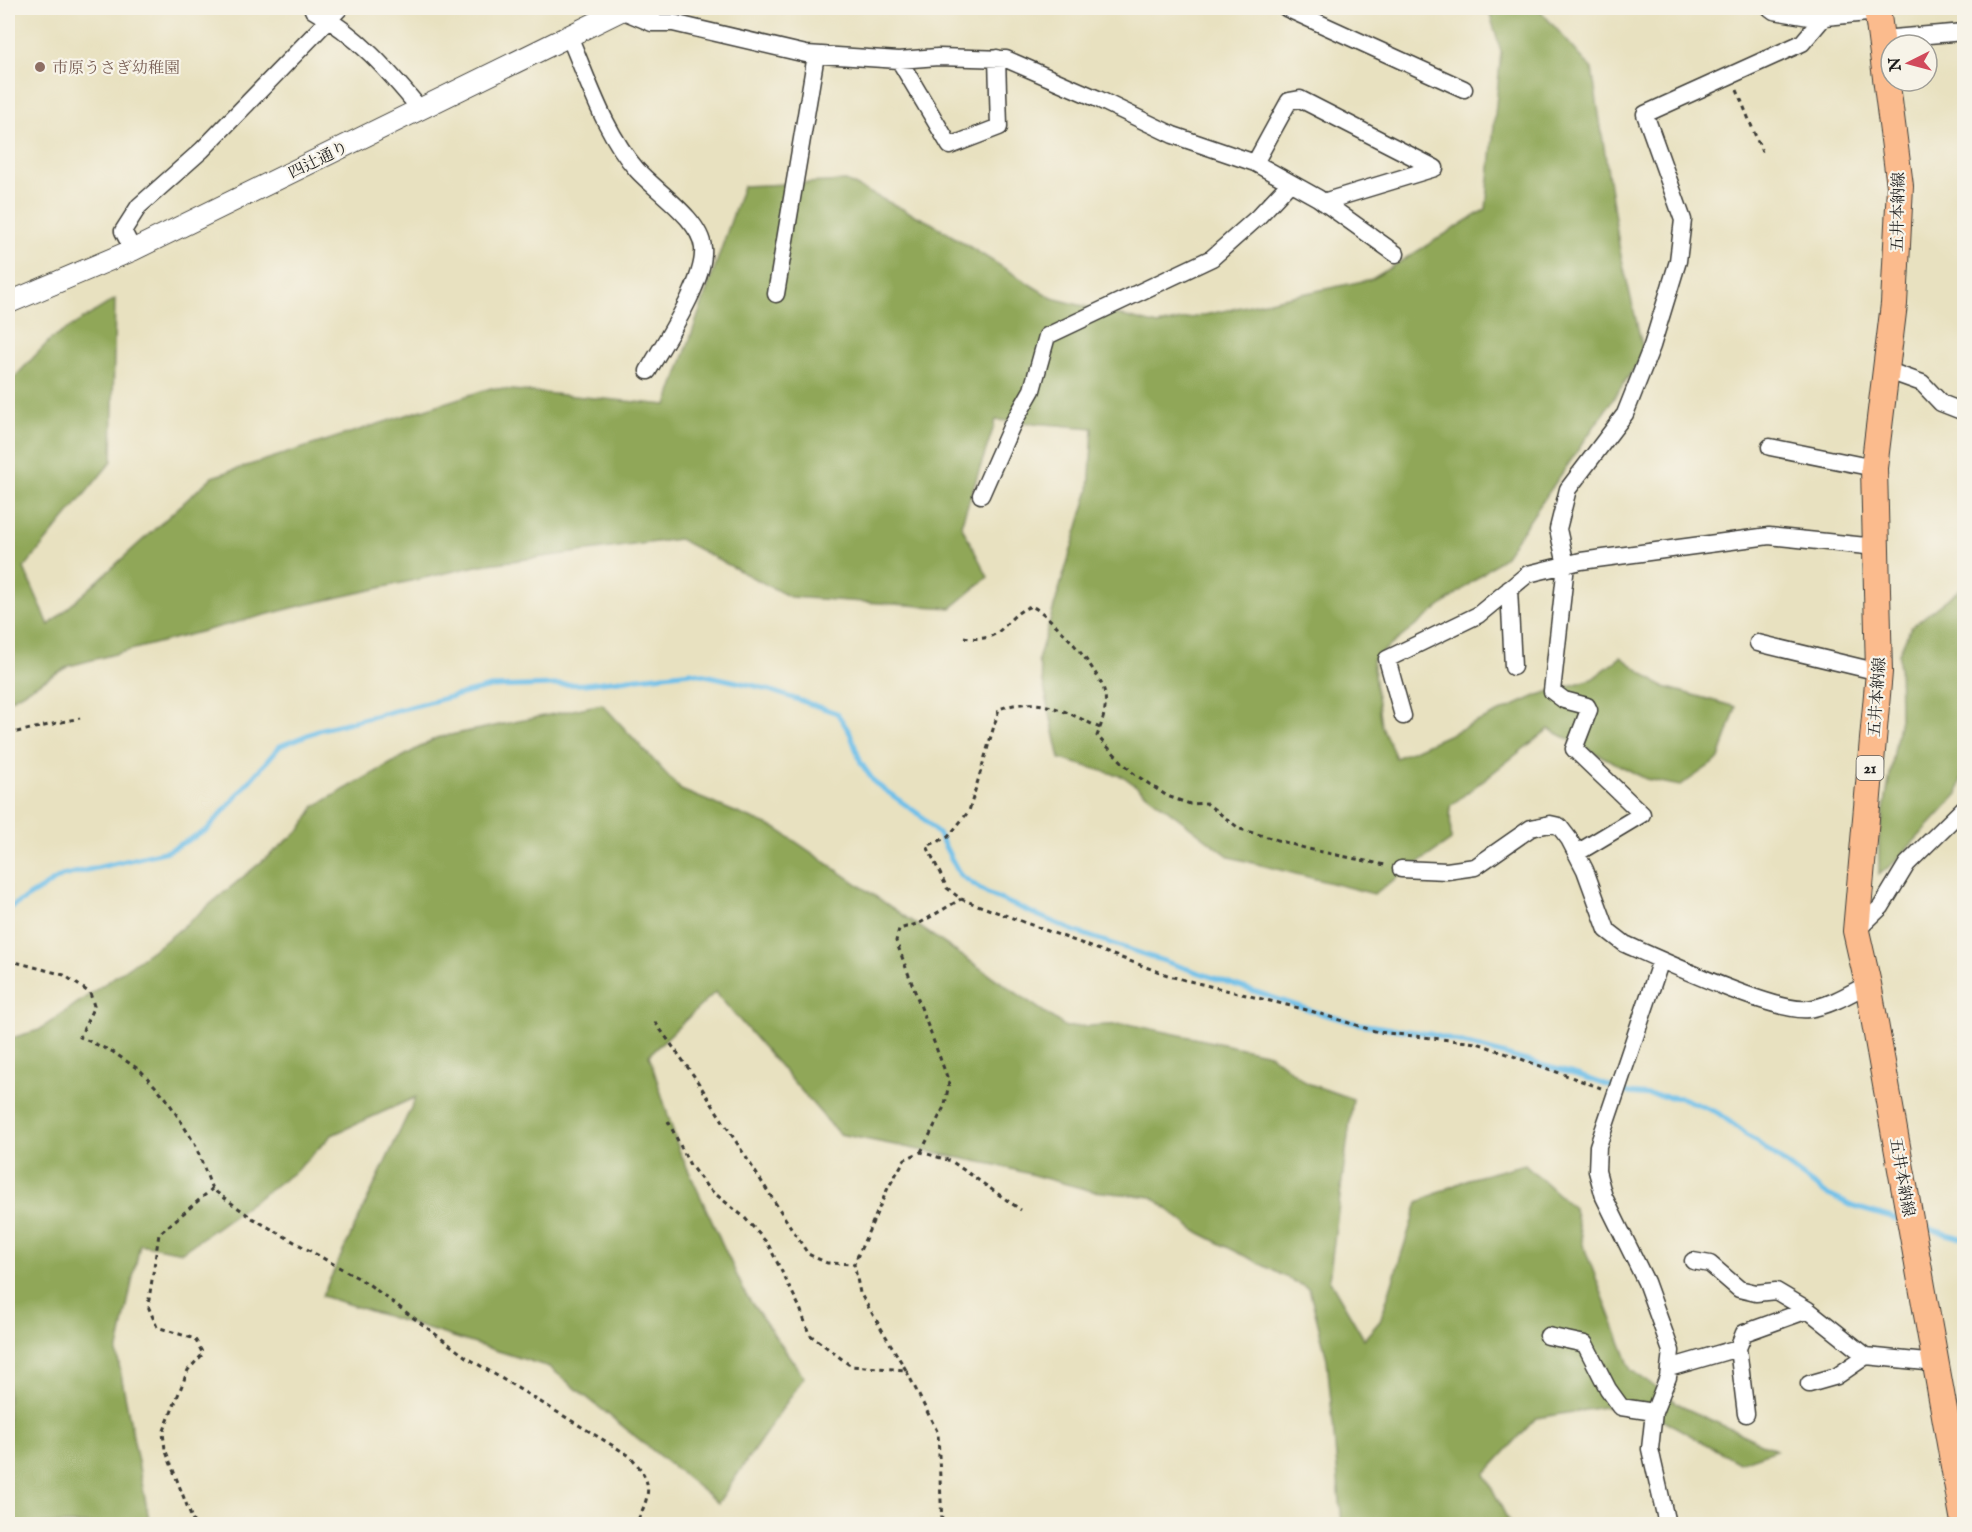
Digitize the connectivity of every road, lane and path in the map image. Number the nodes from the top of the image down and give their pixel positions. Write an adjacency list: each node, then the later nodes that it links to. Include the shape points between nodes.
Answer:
1 (1286, 8): 16 (street)
2 (1770, 8): 7 (street, via 1793,15)
3 (623, 9): 11 (street, 四辻通り); 12 (street, via 652,23 673,23)
4 (313, 10): 6 (street)
5 (1877, 10): 7 (street); 9 (main road, 五井本納線 / 21)
6 (334, 13): 18 (street); 23 (street, via 202,150 139,206 123,231)
7 (1824, 17): 15 (street, via 1802,43)
8 (1965, 32): 10 (street)
9 (1880, 33)
10 (1939, 34)
11 (569, 36): 18 (street, 四辻通り); 28 (street, via 614,140 639,172 695,224 703,247 702,273)
12 (816, 55): 14 (street); 25 (street)
13 (997, 58): 14 (street); 14 (street, via 999,127 950,146); 20 (street, via 1088,94 1173,135)
14 (899, 60)
15 (1731, 75): 19 (path); 34 (street, via 1645,114 1683,220 1678,261 1652,346 1625,414 1568,489 1558,529)
16 (1464, 89)
17 (1888, 93): 27 (main road, 五井本納線 / 21, via 1900,186)
18 (420, 109): 23 (street, 四辻通り)
19 (1762, 152)
20 (1255, 163): 21 (street); 22 (street, via 1289,100 1300,99 1435,168)
21 (1290, 183): 22 (street); 32 (street, via 1212,258 1047,336 1032,390 1012,424)
22 (1323, 202): 24 (street)
23 (133, 250): 26 (street, 四辻通り)
24 (1396, 254)
25 (776, 294)
26 (8, 303)
27 (1886, 370): 29 (street, via 1922,383 1941,403); 31 (main road, 五井本納線 / 21)
28 (648, 371)
29 (1965, 412)
30 (1770, 447): 31 (street)
31 (1874, 468): 33 (main road, 五井本納線 / 21)
32 (981, 495)
33 (1876, 547): 34 (street, via 1769,536); 39 (main road, 五井本納線 / 21)
34 (1566, 566): 35 (street, via 1528,574); 45 (street, via 1552,692 1587,706 1574,749 1642,814)
35 (1509, 589): 38 (street); 40 (street, via 1478,615 1387,658)
36 (964, 637): 42 (path, via 997,635 1021,609 1031,606 1041,610 1056,622 1102,683 1106,706)
37 (1758, 643): 39 (street)
38 (1513, 667)
39 (1879, 672): 48 (main road, 五井本納線 / 21)
40 (1403, 716)
41 (80, 718): 43 (path)
42 (1100, 728): 46 (path, via 1097,736 1113,753 1133,773 1167,796 1190,804 1206,803 1240,829 1308,849); 47 (path, via 1043,704 1020,702 999,710 969,811 948,837 927,846 947,888)
43 (8, 734)
44 (1965, 808): 48 (street, via 1907,864 1881,908)
45 (1576, 853): 46 (street, via 1559,826 1550,824 1531,828 1475,867 1447,871); 50 (street, via 1607,930 1625,944)
46 (1401, 869)
47 (961, 899): 53 (path, via 1173,977 1378,1032 1477,1043 1609,1090); 55 (path, via 920,923 899,929 896,941 949,1082 945,1105)
48 (1856, 931): 51 (main road, 五井本納線 / 21)
49 (8, 960): 56 (path, via 64,975 90,993 94,1006 80,1037 141,1071 166,1098 195,1144)
50 (1660, 960): 51 (street, via 1771,1003 1806,1009 1829,1004); 53 (street)
51 (1868, 984): 64 (main road, 五井本納線 / 21)
52 (655, 1022): 59 (path, via 808,1254 827,1263)
53 (1614, 1100): 65 (street, via 1598,1146 1597,1171 1604,1197 1646,1282 1671,1351)
54 (668, 1121): 66 (path, via 690,1165 708,1188 744,1217 768,1244 809,1334 851,1366)
55 (921, 1152): 57 (path, via 951,1161); 59 (path, via 905,1159)
56 (212, 1189): 71 (path, via 159,1234 148,1306 157,1327 195,1340 203,1354 188,1370 163,1433 165,1449); 72 (path, via 252,1218 367,1282 466,1357 630,1456 649,1483 646,1503)
57 (1021, 1210)
58 (1693, 1261): 60 (street, via 1710,1264 1739,1289 1756,1293 1776,1291)
59 (854, 1264): 66 (path, via 860,1293)
60 (1808, 1310): 62 (street, via 1744,1333); 63 (street)
61 (1548, 1336): 68 (street, via 1585,1344 1621,1407)
62 (1738, 1348): 65 (street); 69 (street)
63 (1866, 1356): 64 (street); 67 (street, via 1837,1376)
64 (1936, 1363): 70 (main road, 五井本納線 / 21)
65 (1669, 1368): 68 (street)
66 (906, 1370): 73 (path, via 938,1433)
67 (1809, 1384)
68 (1654, 1413): 74 (street, via 1650,1449)
69 (1746, 1414)
70 (1965, 1522)
71 (194, 1524)
72 (636, 1524)
73 (942, 1524)
74 (1667, 1524)

